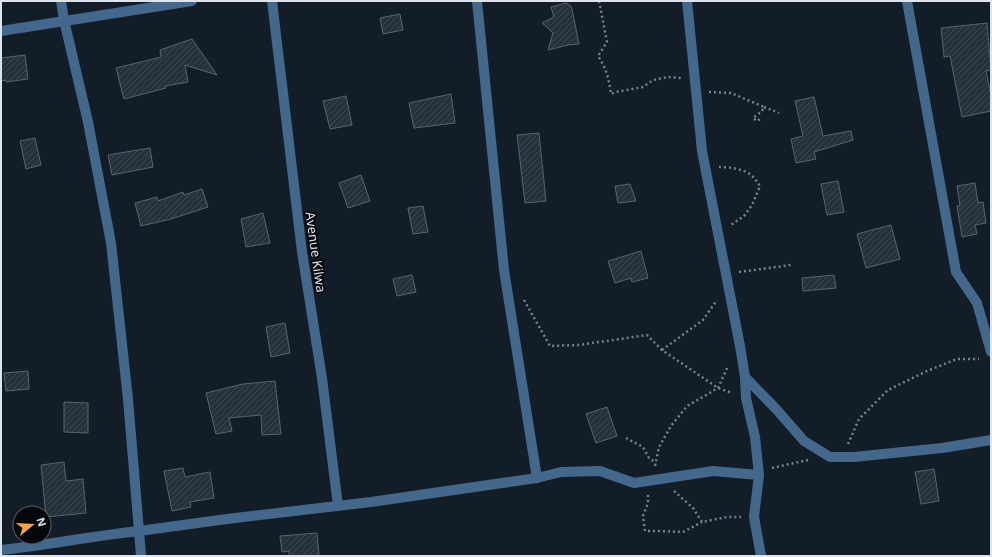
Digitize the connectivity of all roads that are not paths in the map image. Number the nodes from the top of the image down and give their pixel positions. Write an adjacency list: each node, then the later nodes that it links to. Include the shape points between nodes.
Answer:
1 (61, 1): 7 (street)
2 (192, 1): 7 (street)
3 (272, 1): 14 (street, Avenue Kilwa, via 302,252 322,378)
4 (477, 1): 13 (street, via 504,270)
5 (687, 1): 10 (street, via 702,151)
6 (907, 1): 9 (street, via 956,272 977,303)
7 (64, 20): 8 (street); 15 (street, via 88,122 111,244)
8 (1, 31)
9 (991, 352)
10 (745, 378): 11 (street, via 804,441 830,457 942,448); 12 (street)
11 (991, 440)
12 (759, 475): 13 (street, via 713,471 634,483 600,471 561,472); 18 (street, via 754,517)
13 (537, 478): 14 (street)
14 (338, 506): 15 (street)
15 (139, 531): 16 (street); 17 (street)
16 (1, 550)
17 (141, 556)
18 (761, 556)

